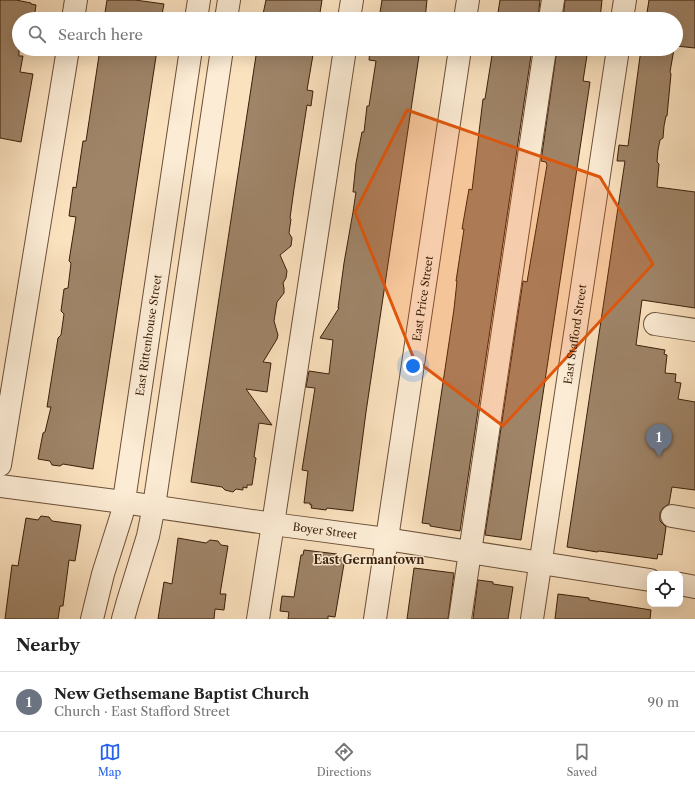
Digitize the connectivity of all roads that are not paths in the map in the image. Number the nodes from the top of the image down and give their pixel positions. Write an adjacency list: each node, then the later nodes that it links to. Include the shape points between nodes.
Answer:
1 (76, 0): 8 (street)
2 (199, 0): 9 (street)
3 (229, 0): 10 (street)
4 (352, 0): 11 (street)
5 (468, 0): 12 (street)
6 (553, 0): 13 (street)
7 (625, 0): 14 (street)
8 (74, 12)
9 (197, 12)
10 (227, 12)
11 (350, 12)
12 (466, 12)
13 (551, 12)
14 (623, 12)
15 (67, 56): 24 (street)
16 (190, 56): 26 (street, East Rittenhouse Street)
17 (221, 56): 27 (street)
18 (344, 56): 30 (street)
19 (459, 56): 31 (street, East Price Street)
20 (544, 56): 32 (street)
21 (617, 56): 33 (street, East Stafford Street)
22 (655, 324): 23 (street)
23 (695, 330)
24 (0, 465)
25 (0, 486): 26 (street, Boyer Street)
26 (123, 502): 27 (street, Boyer Street); 37 (street, East Rittenhouse Street)
27 (154, 506): 30 (street, Boyer Street); 38 (street, via 148,536)
28 (672, 516): 29 (street)
29 (695, 520)
30 (273, 524): 31 (street, Boyer Street); 39 (street)
31 (386, 539): 32 (street, Boyer Street); 40 (street, East Price Street)
32 (470, 552): 33 (street, Boyer Street); 41 (street)
33 (540, 563): 34 (street, Boyer Street); 42 (street, East Stafford Street)
34 (647, 580)
35 (683, 585): 36 (street)
36 (695, 587)
37 (92, 619)
38 (123, 619)
39 (258, 619)
40 (375, 619)
41 (460, 619)
42 (532, 619)

